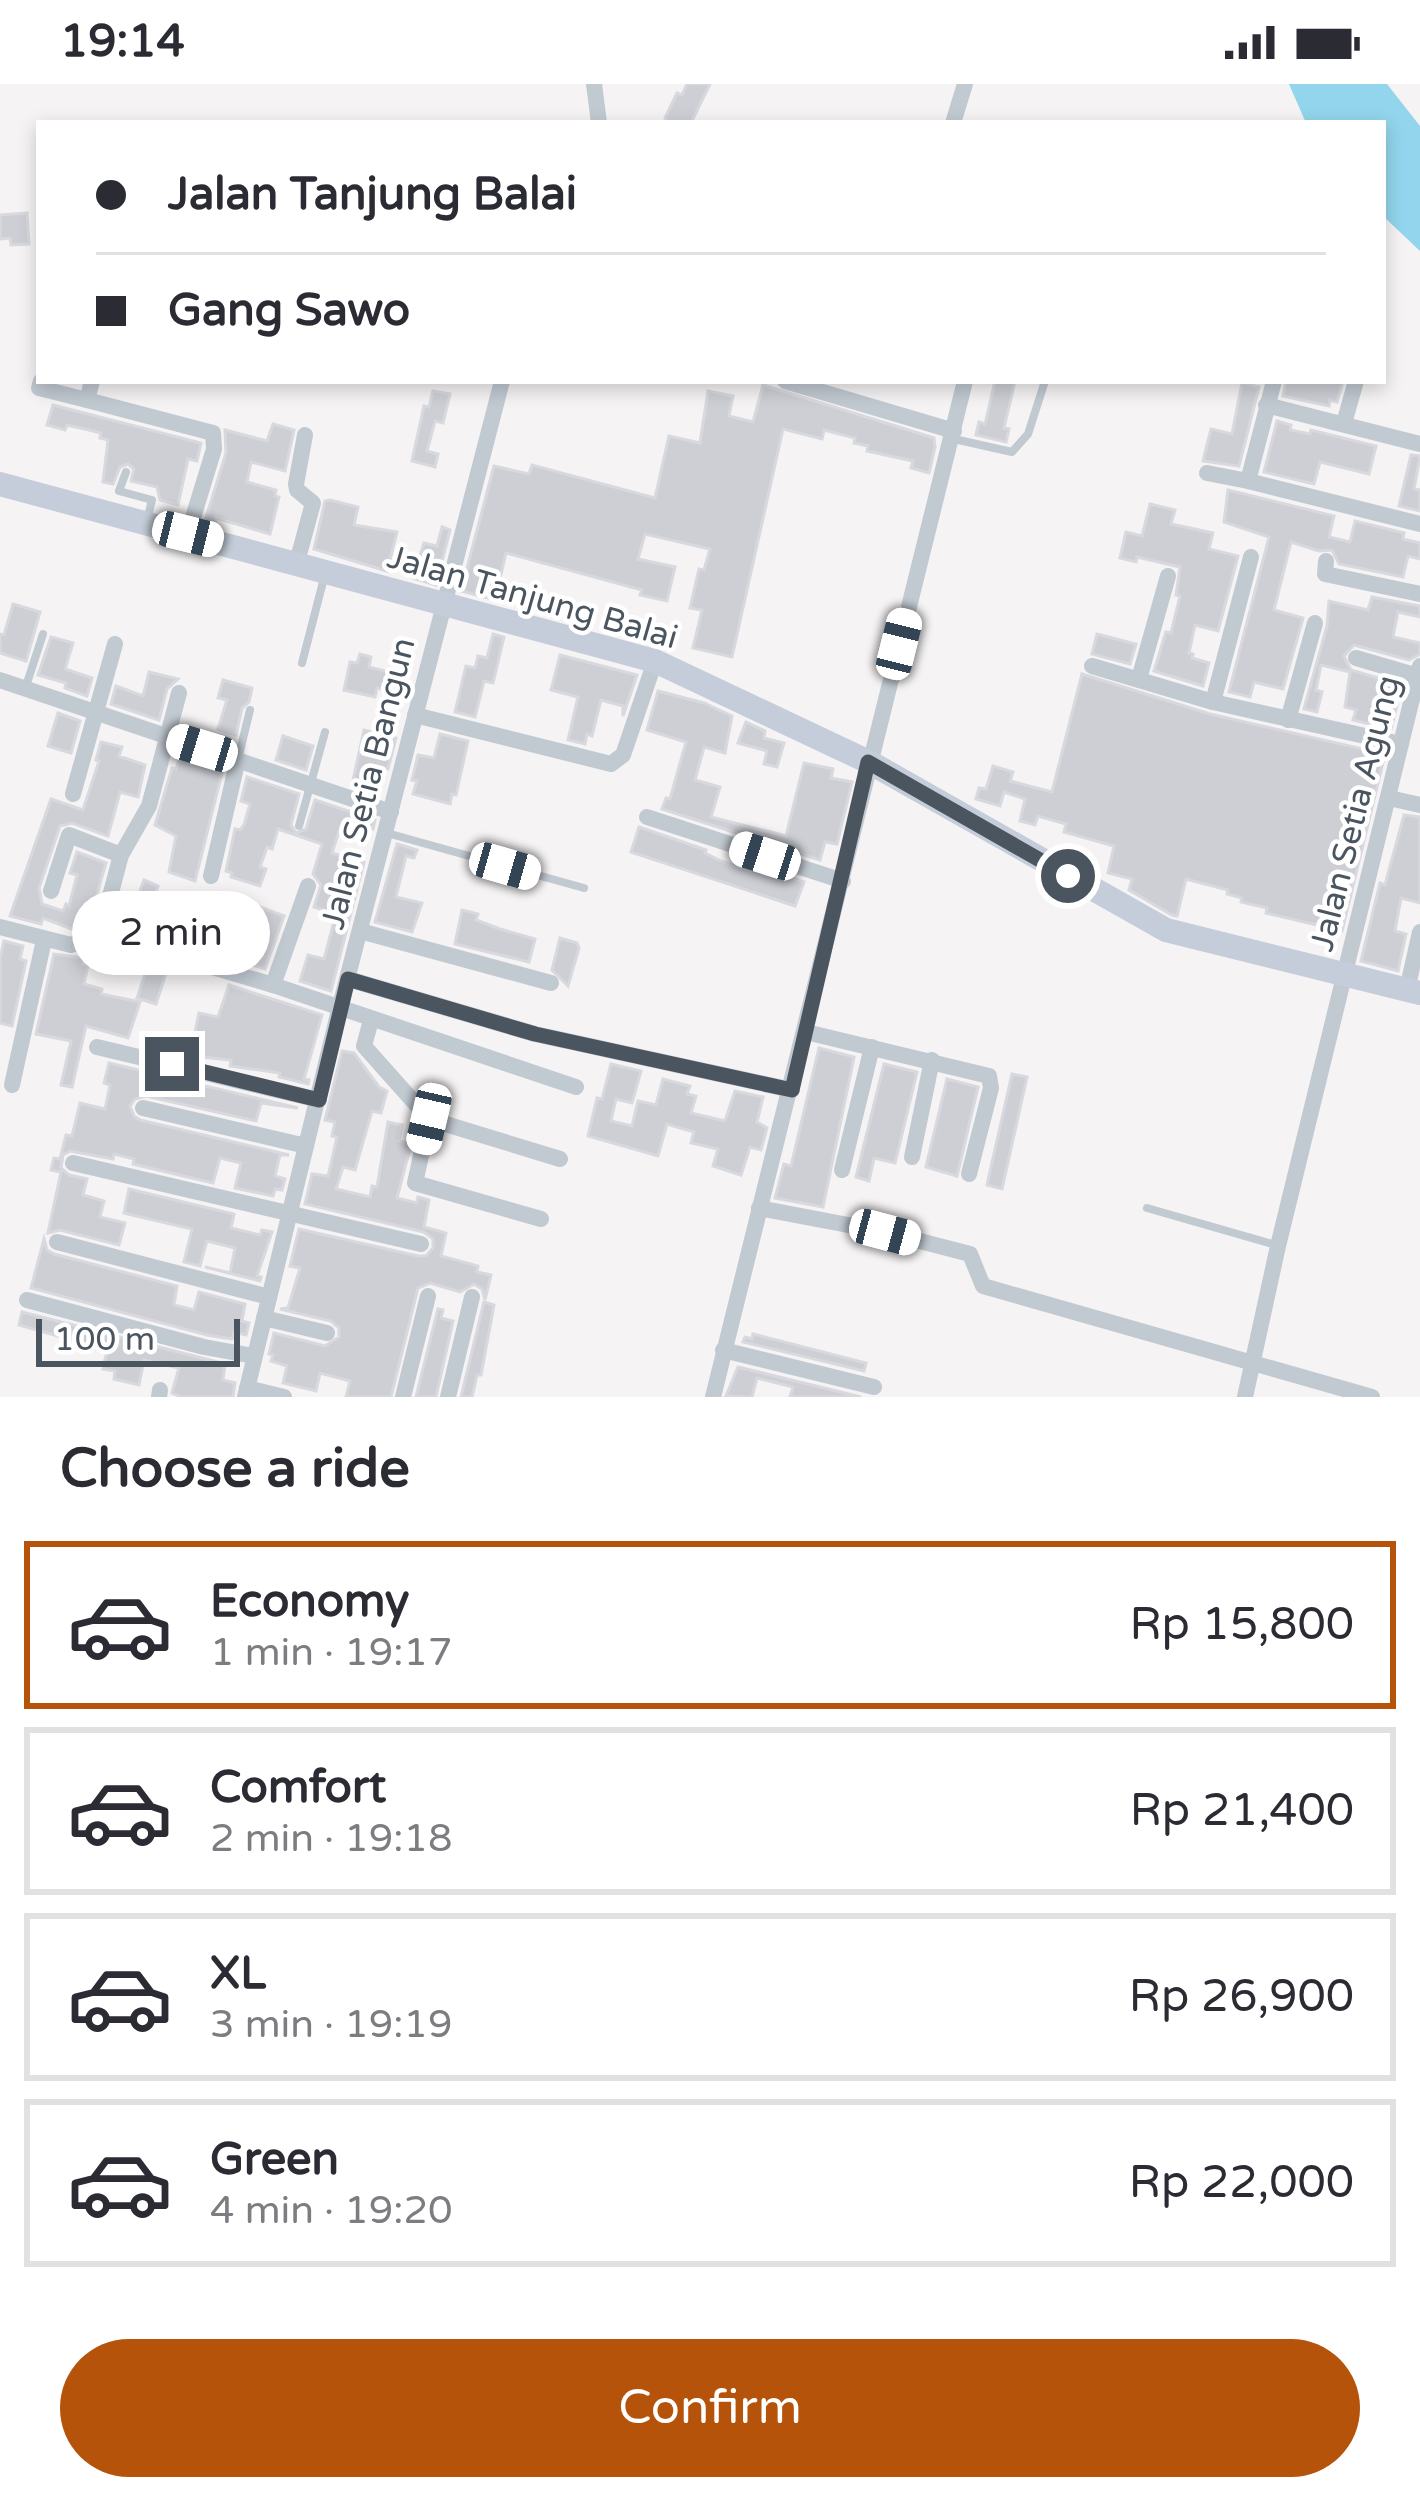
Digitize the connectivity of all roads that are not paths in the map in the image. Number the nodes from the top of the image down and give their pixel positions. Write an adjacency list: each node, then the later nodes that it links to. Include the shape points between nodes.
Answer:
1 (595, 84): 3 (street)
2 (965, 84): 4 (street)
3 (599, 120)
4 (953, 120)
5 (40, 384): 12 (street)
6 (501, 384): 31 (street, Jalan Setia Bangun)
7 (794, 384): 16 (street)
8 (964, 384): 16 (street)
9 (1045, 384): 16 (lane, via 1028,434 1012,452)
10 (1273, 384): 13 (street)
11 (1355, 384): 14 (street)
12 (89, 390): 24 (street, via 213,434)
13 (1266, 405): 14 (street); 20 (street)
14 (1344, 423): 17 (street)
15 (305, 434): 27 (street, via 296,484 313,503)
16 (954, 435): 54 (street)
17 (1420, 444)
18 (126, 472): 22 (lane, via 120,493 152,500)
19 (1207, 473): 20 (street)
20 (1248, 481): 23 (street)
21 (0, 484): 22 (street, Jalan Tanjung Balai)
22 (146, 522): 24 (street, Jalan Tanjung Balai)
23 (1420, 524)
24 (188, 534): 27 (street, Jalan Tanjung Balai)
25 (1251, 557): 44 (street)
26 (1326, 561): 30 (street, via 1325,574)
27 (297, 562): 28 (street, Jalan Tanjung Balai)
28 (326, 571): 31 (street, Jalan Tanjung Balai); 37 (lane)
29 (1168, 576): 40 (street)
30 (1420, 594)
31 (444, 603): 36 (street, Jalan Tanjung Balai); 47 (street, Jalan Setia Bangun)
32 (1315, 623): 48 (street)
33 (43, 634): 42 (lane)
34 (115, 644): 46 (street)
35 (1356, 658): 39 (street)
36 (655, 662): 47 (street, via 623,755 610,764); 54 (street, Jalan Tanjung Balai)
37 (302, 663)
38 (1092, 666): 40 (street)
39 (1419, 671): 49 (street, Jalan Setia Agung)
40 (1139, 679): 44 (street)
41 (0, 680): 42 (street)
42 (26, 688): 46 (street)
43 (179, 693): 51 (street)
44 (1213, 702): 48 (street)
45 (250, 710): 53 (lane)
46 (97, 712): 51 (street); 56 (street)
47 (415, 715): 59 (street, Jalan Setia Bangun)
48 (1288, 720): 52 (street)
49 (1413, 720): 52 (street, Jalan Setia Agung)
50 (326, 732): 55 (lane)
51 (167, 737): 53 (street); 63 (street, via 149,806)
52 (1401, 744): 57 (street, Jalan Setia Agung)
53 (238, 759): 55 (street); 64 (street)
54 (868, 762): 65 (street); 74 (street, Jalan Tanjung Balai, via 1166,930)
55 (311, 784): 59 (street); 61 (lane)
56 (73, 794)
57 (1389, 798): 58 (street); 74 (street, Jalan Setia Agung)
58 (1420, 805)
59 (391, 812): 62 (street, Jalan Setia Bangun)
60 (647, 817): 65 (street)
61 (299, 826)
62 (386, 832): 67 (lane); 70 (street, Jalan Setia Bangun)
63 (121, 855): 68 (street, via 71,828); 72 (street)
64 (211, 876)
65 (843, 881): 81 (street)
66 (308, 886): 77 (street)
67 (584, 888)
68 (51, 891)
69 (0, 928): 73 (street)
70 (360, 931): 75 (street, Jalan Setia Bangun); 76 (street)
71 (1420, 932): 78 (street)
72 (100, 934): 73 (street, via 71,945); 77 (street)
73 (44, 940): 85 (street)
74 (1346, 974): 78 (street, Jalan Tanjung Balai); 103 (street, Jalan Setia Agung)
75 (348, 979): 79 (street, Jalan Setia Bangun); 87 (street, via 535,1034)
76 (551, 983)
77 (273, 985): 79 (street)
78 (1413, 992)
79 (339, 1010): 80 (street); 88 (street, Jalan Setia Bangun)
80 (371, 1020): 86 (street); 90 (street, via 364,1046)
81 (806, 1032): 83 (street); 87 (street)
82 (98, 1047): 88 (street)
83 (872, 1047): 84 (street); 95 (street)
84 (932, 1060): 92 (street); 96 (street, via 992,1080)
85 (12, 1085)
86 (576, 1087)
87 (792, 1090): 97 (street)
88 (319, 1100): 91 (street, Jalan Setia Bangun)
89 (143, 1108): 91 (street)
90 (429, 1119): 93 (street); 100 (street, via 415,1183)
91 (306, 1146): 99 (street, Jalan Setia Bangun)
92 (912, 1157)
93 (560, 1159)
94 (73, 1163): 99 (street)
95 (842, 1170)
96 (969, 1174)
97 (759, 1208): 110 (street); 112 (street, via 970,1254 983,1286)
98 (1147, 1208): 103 (lane)
99 (289, 1215): 102 (street); 105 (street, Jalan Setia Bangun)
100 (541, 1219)
101 (57, 1243): 105 (street)
102 (421, 1244)
103 (1278, 1246): 112 (street, Jalan Setia Agung)
104 (428, 1296): 117 (street)
105 (269, 1297): 108 (street, Jalan Setia Bangun)
106 (472, 1297): 118 (street)
107 (27, 1300): 111 (street)
108 (264, 1318): 109 (street); 111 (street, Jalan Setia Bangun)
109 (327, 1333)
110 (724, 1350): 113 (street); 115 (street)
111 (254, 1356): 114 (street, Jalan Setia Bangun)
112 (1253, 1362): 119 (street, Jalan Setia Agung); 120 (street)
113 (874, 1387)
114 (246, 1393): 116 (street)
115 (718, 1396)
116 (284, 1397)
117 (403, 1397)
118 (448, 1397)
119 (1245, 1397)
120 (1372, 1397)

